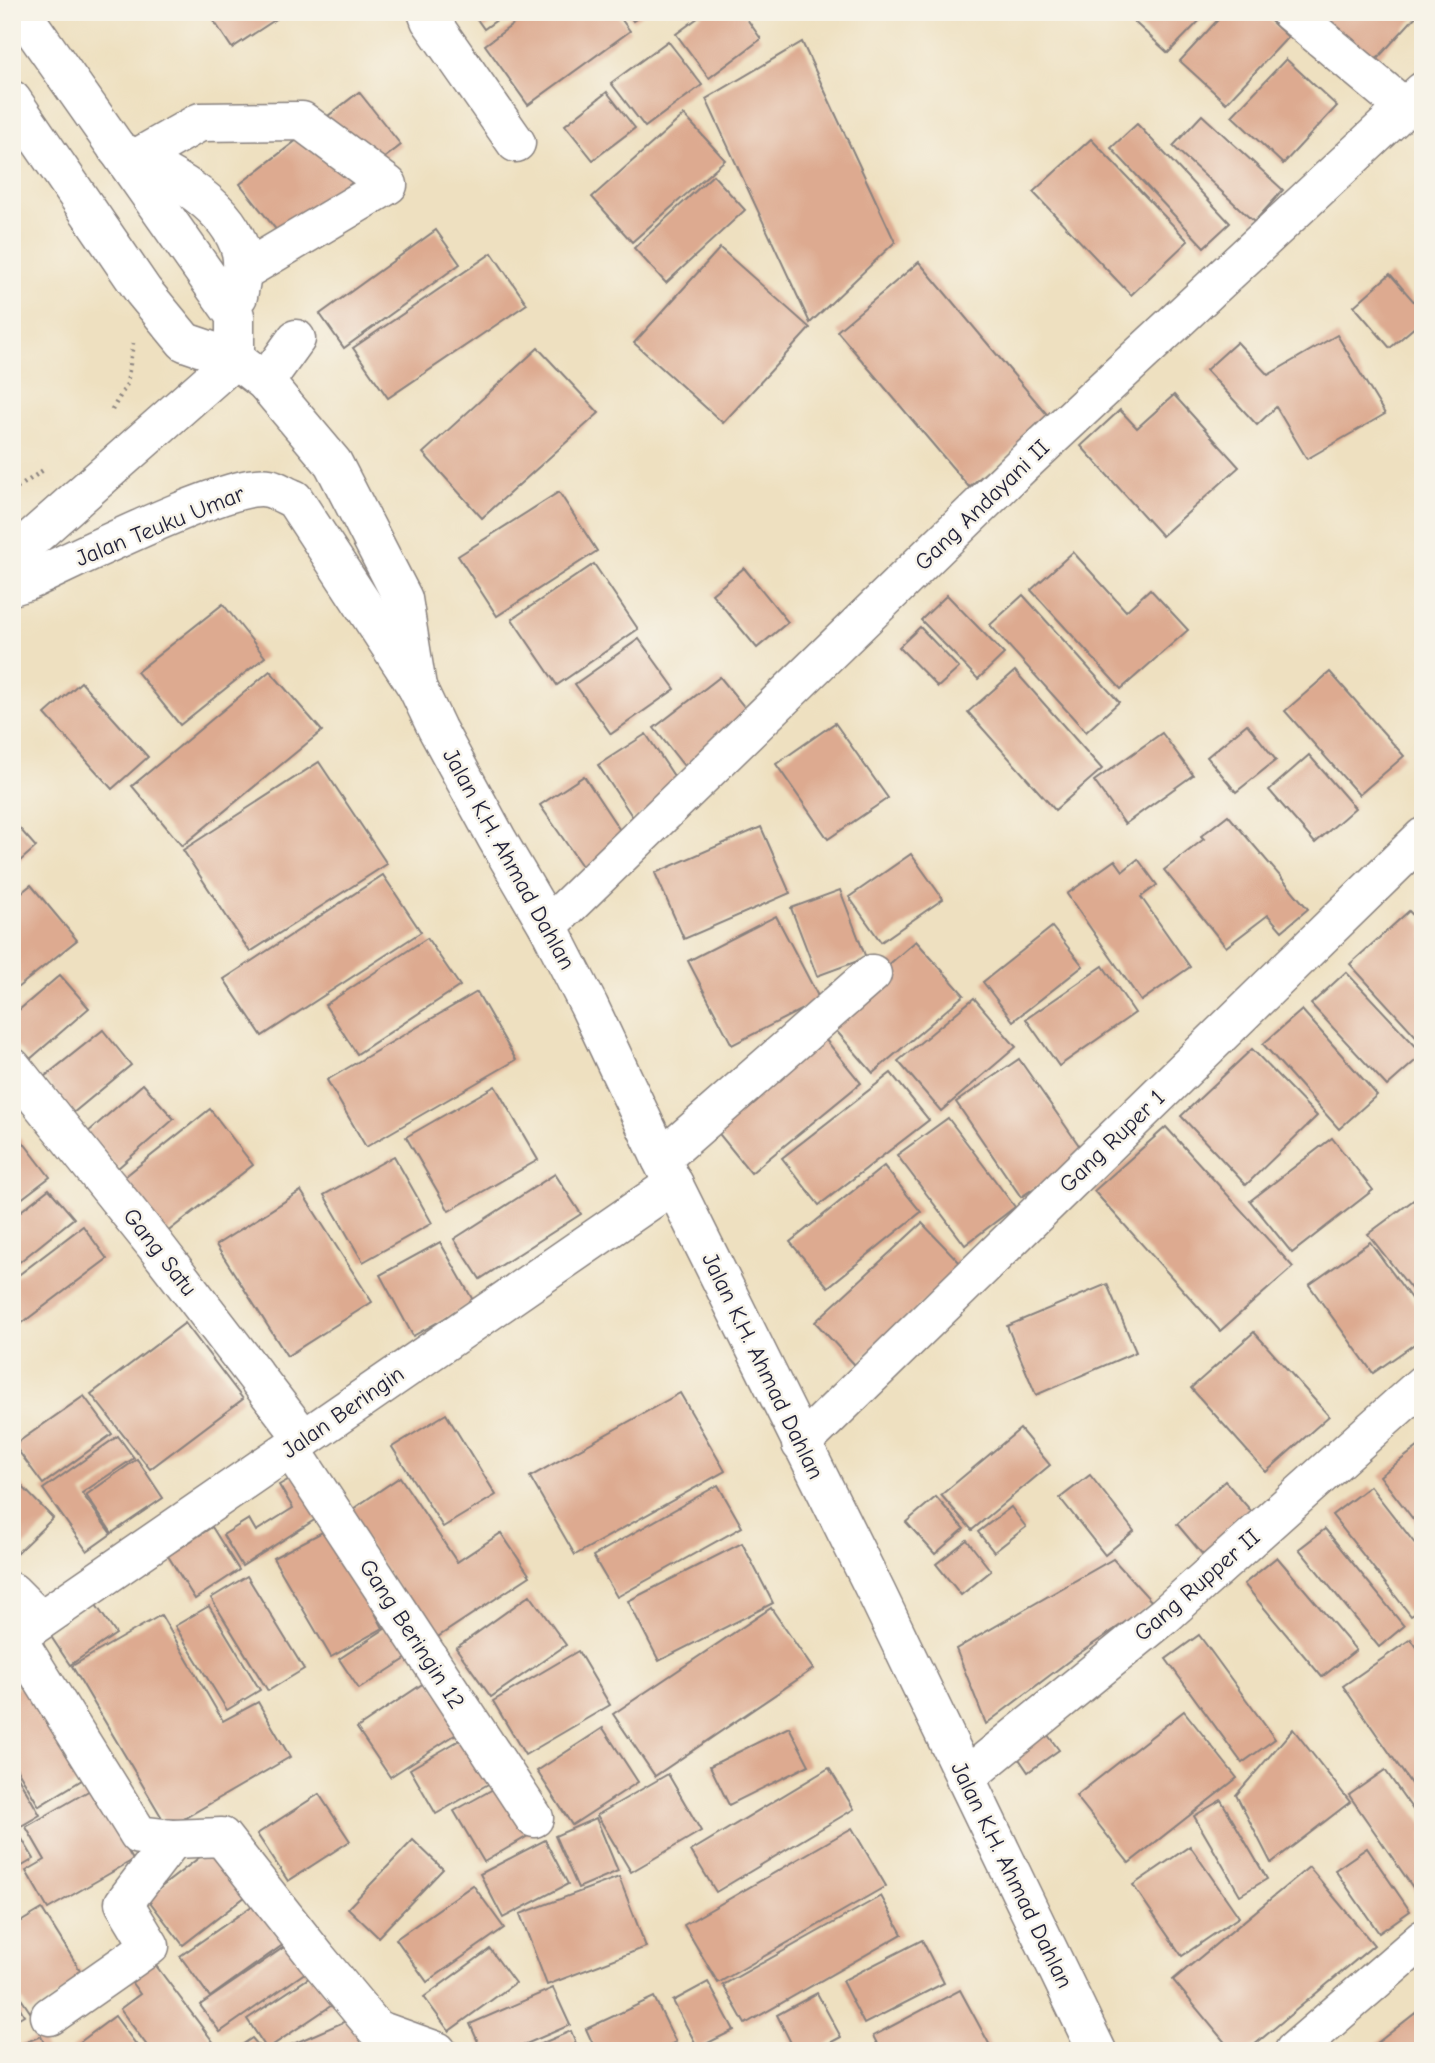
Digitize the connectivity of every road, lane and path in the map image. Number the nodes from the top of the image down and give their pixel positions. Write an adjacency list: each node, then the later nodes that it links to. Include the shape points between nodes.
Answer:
1 (21, 12): 7 (street)
2 (427, 12): 6 (street)
3 (1290, 12): 4 (street)
4 (1413, 99): 21 (street, Gang Andayani II, via 1021,466)
5 (12, 100): 12 (street, via 143,291 185,342)
6 (516, 143)
7 (125, 153): 8 (street, via 195,191 213,208 241,252); 8 (street, via 200,122 303,121 388,184); 9 (street)
8 (242, 272): 9 (street)
9 (235, 316): 12 (street)
10 (134, 337): 14 (path, via 127,384)
11 (296, 339): 13 (street)
12 (235, 359): 13 (street); 17 (street, Jalan Teuku Umar)
13 (265, 382): 19 (street, via 333,463 373,538 403,599)
14 (108, 417)
15 (57, 460): 16 (path)
16 (12, 492)
17 (12, 556)
18 (12, 586): 19 (street, Jalan Teuku Umar, via 240,489 268,487 294,499)
19 (417, 688): 21 (street, Jalan K.H. Ahmad Dahlan, via 468,788)
20 (1423, 837): 27 (street, Gang Ruper 1)
21 (548, 926): 24 (street, Jalan K.H. Ahmad Dahlan)
22 (872, 974): 24 (street, Jalan Beringin)
23 (12, 1067): 26 (street, Gang Satu, via 155,1245)
24 (668, 1172): 26 (street, Jalan Beringin); 27 (street, Jalan K.H. Ahmad Dahlan)
25 (1423, 1384): 30 (street, Gang Rupper II, via 1165,1615)
26 (298, 1444): 29 (street, Jalan Beringin); 31 (street, Gang Beringin 12)
27 (801, 1444): 30 (street, Jalan K.H. Ahmad Dahlan)
28 (12, 1592): 29 (street)
29 (23, 1632): 32 (street, via 139,1835)
30 (965, 1778): 36 (street, Jalan K.H. Ahmad Dahlan)
31 (534, 1818)
32 (173, 1839): 34 (street, via 124,1903 149,1946); 35 (street, via 222,1837 376,2029)
33 (1423, 1939): 37 (street)
34 (50, 2016)
35 (437, 2051)
36 (1097, 2051)
37 (1294, 2051)

